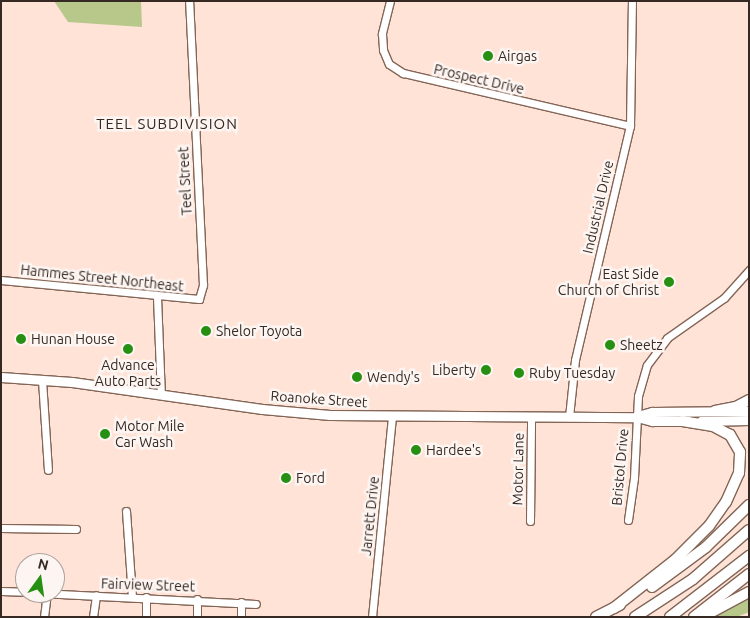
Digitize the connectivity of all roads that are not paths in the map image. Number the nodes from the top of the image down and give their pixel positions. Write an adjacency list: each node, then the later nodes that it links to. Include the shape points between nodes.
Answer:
1 (189, 1): 8 (street, Teel Street, via 203,285)
2 (390, 1): 4 (street, Prospect Drive, via 382,34 383,50 389,64 403,73)
3 (632, 1): 4 (street, Industrial Drive)
4 (630, 126): 17 (street, Industrial Drive, via 575,360)
5 (749, 270): 18 (street, Bristol Drive, via 729,294 672,333 656,350 641,382)
6 (1, 280): 7 (street, Hammes Street Northeast)
7 (158, 297): 8 (street, Hammes Street Northeast); 11 (street)
8 (199, 299)
9 (1, 377): 10 (main road, Roanoke Street)
10 (42, 380): 11 (main road, Roanoke Street); 21 (street)
11 (161, 395): 15 (main road, Roanoke Street, via 278,411)
12 (749, 400): 13 (highway, via 736,407)
13 (715, 411): 14 (main road, Roanoke Street); 18 (main road, Roanoke Street, via 652,412)
14 (749, 411)
15 (392, 417): 16 (main road, Roanoke Street); 48 (street, Jarrett Drive)
16 (531, 417): 17 (main road, Roanoke Street); 25 (street, Motor Lane)
17 (569, 417): 18 (main road, Roanoke Street)
18 (637, 417): 20 (main road, Roanoke Street, via 652,421); 24 (street, Bristol Drive)
19 (749, 420): 20 (main road, Roanoke Street)
20 (682, 421): 42 (highway, via 713,426 730,435 740,452 739,473 726,502 709,526 675,560)
21 (48, 470)
22 (749, 505): 42 (highway, via 681,567)
23 (126, 511): 36 (street)
24 (628, 520)
25 (530, 521)
26 (1, 528): 27 (street)
27 (76, 529)
28 (749, 530): 50 (highway, via 693,579)
29 (749, 556): 51 (highway)
30 (749, 574): 52 (highway)
31 (1, 591): 32 (street)
32 (15, 592)
33 (749, 592): 53 (highway)
34 (65, 594): 35 (street, Fairview Street)
35 (96, 595): 36 (street, Fairview Street); 44 (street)
36 (132, 596): 37 (street, Fairview Street)
37 (146, 597): 38 (street, Fairview Street); 45 (street)
38 (197, 599): 39 (street, Fairview Street); 46 (street)
39 (241, 602): 41 (street, Fairview Street); 47 (street)
40 (46, 603): 43 (street)
41 (256, 604)
42 (614, 608): 49 (highway)
43 (44, 617)
44 (93, 617)
45 (146, 617)
46 (196, 617)
47 (241, 617)
48 (372, 617)
49 (596, 617)
50 (634, 617)
51 (670, 617)
52 (694, 617)
53 (703, 617)

